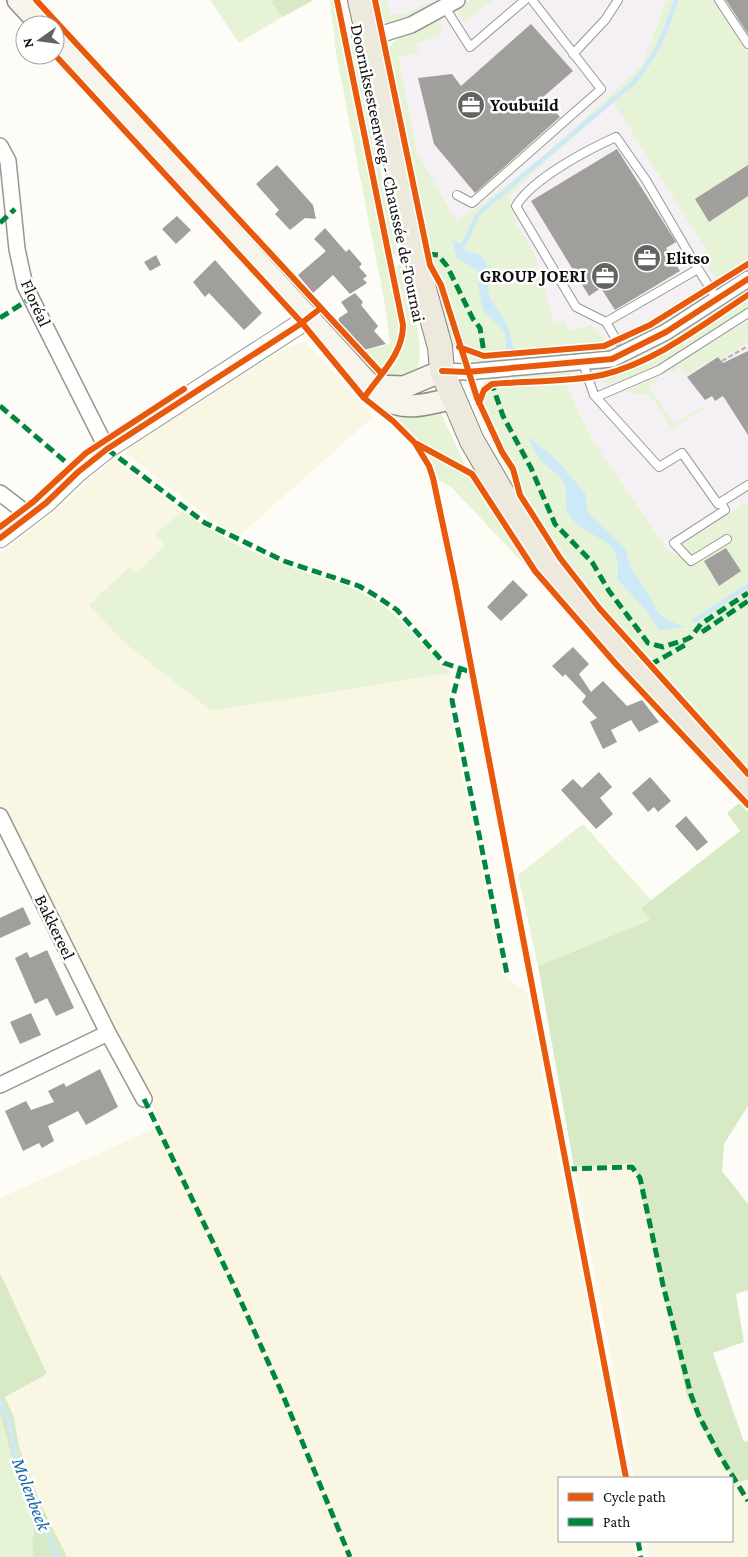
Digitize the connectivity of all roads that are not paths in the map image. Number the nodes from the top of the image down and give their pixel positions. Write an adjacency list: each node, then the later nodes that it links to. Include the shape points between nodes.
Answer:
1 (18, 0): 9 (main road)
2 (351, 0): 10 (main road, Doorniksesteenweg - Chaussée de Tournai)
3 (360, 0): 10 (main road, Doorniksesteenweg - Chaussée de Tournai)
4 (525, 0): 8 (lane, via 470,46)
5 (532, 0): 13 (lane)
6 (618, 0): 13 (lane, via 605,20)
7 (718, 0): 11 (lane)
8 (448, 3): 10 (street, via 411,25)
9 (32, 15)
10 (369, 35): 24 (main road, Doorniksesteenweg - Chaussée de Tournai, via 440,347)
11 (748, 44)
12 (65, 51): 20 (main road)
13 (573, 54): 15 (lane, via 601,90 472,203)
14 (0, 146): 28 (street, Floréal, via 8,161 17,249 25,286)
15 (457, 195)
16 (698, 269): 18 (lane); 21 (lane); 21 (lane, via 646,180 616,138 586,151 524,194 516,206 576,307)
17 (748, 279): 18 (street)
18 (717, 299): 23 (street, via 666,332 612,359)
19 (748, 313): 26 (lane, via 659,370)
20 (309, 318): 25 (main road); 28 (street)
21 (606, 322): 22 (lane)
22 (617, 341)
23 (583, 363): 24 (street); 26 (lane)
24 (442, 371): 25 (main road, via 404,387); 27 (main road, Doorniksesteenweg - Chaussée de Tournai)
25 (372, 386): 27 (main road, via 382,398 399,406)
26 (596, 397): 31 (lane, via 659,467 682,453 718,504)
27 (453, 398): 35 (main road, Doorniksesteenweg - Chaussée de Tournai, via 472,441 528,537 600,629)
28 (107, 448): 32 (street)
29 (748, 485): 31 (lane)
30 (0, 493): 32 (street)
31 (721, 502): 34 (lane, via 725,510 674,542 691,561)
32 (30, 516): 33 (street)
33 (0, 538)
34 (727, 539)
35 (748, 789)
36 (1, 819): 37 (street, Bakkereel)
37 (108, 1033): 38 (street); 39 (street, Bakkereel)
38 (0, 1085)
39 (144, 1099)

